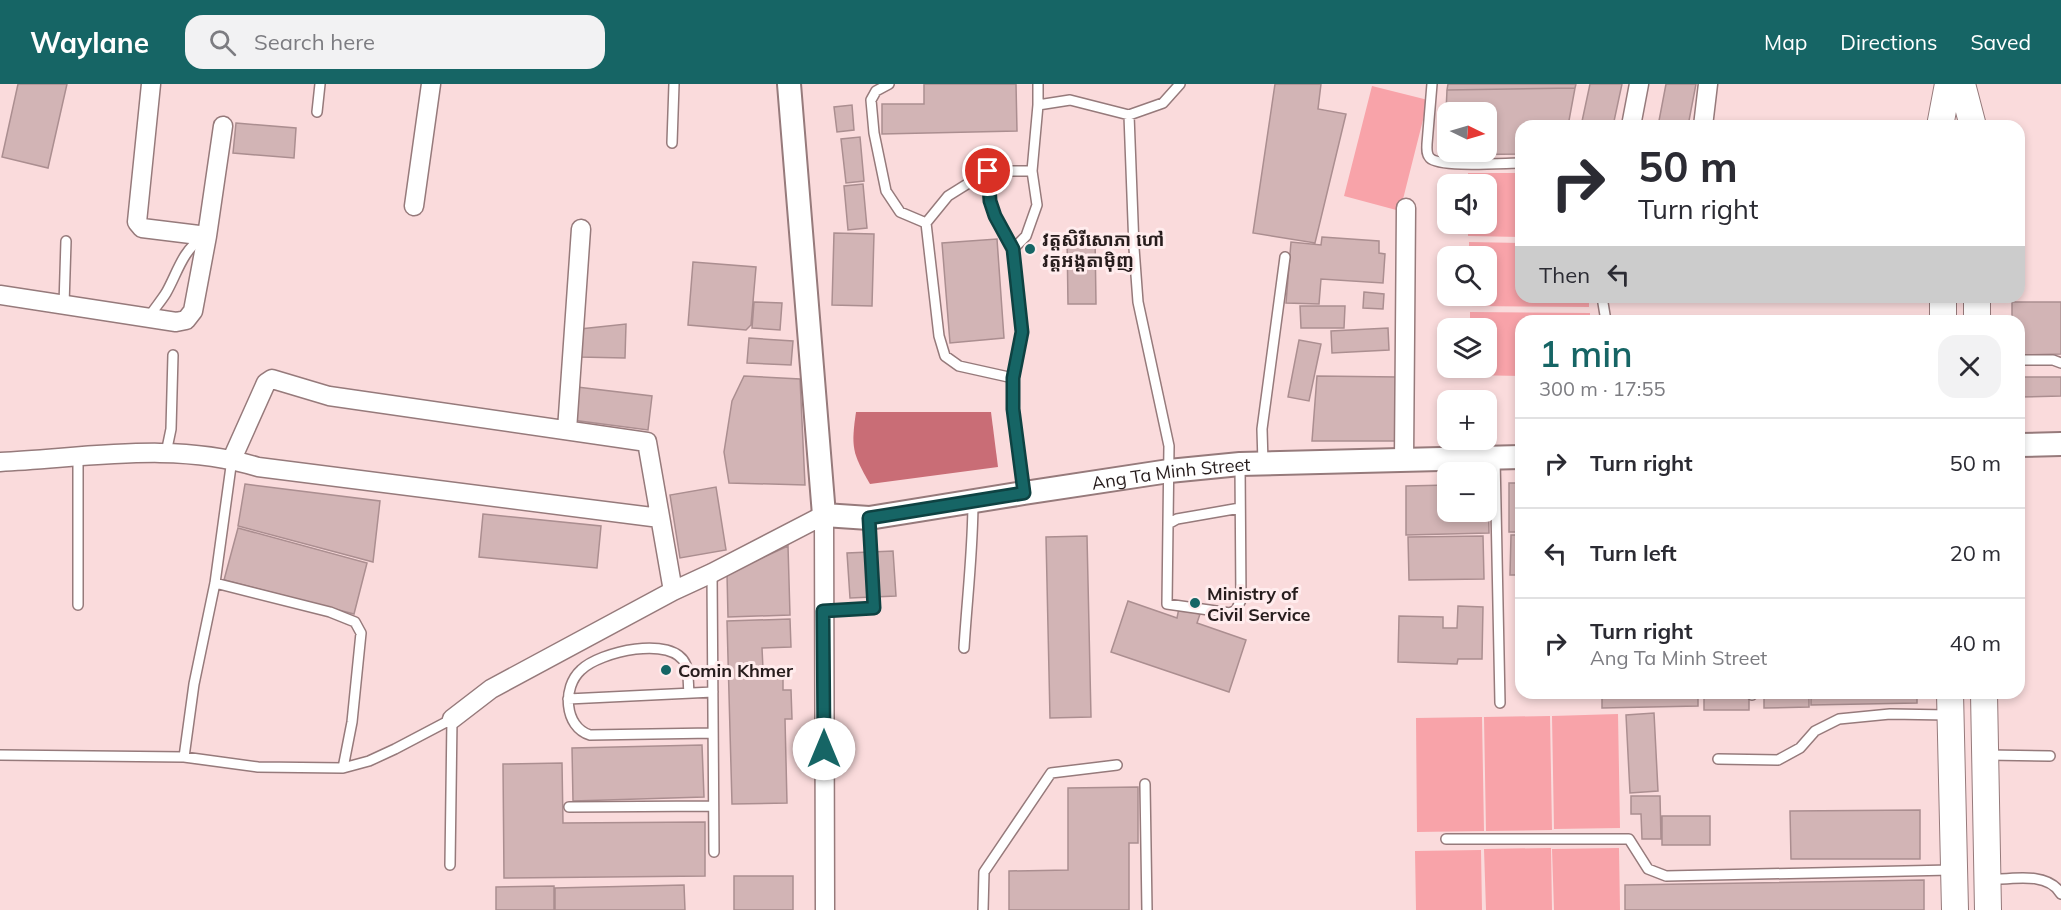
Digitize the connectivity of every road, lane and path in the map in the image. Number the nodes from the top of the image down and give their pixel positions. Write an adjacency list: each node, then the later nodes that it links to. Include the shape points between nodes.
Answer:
1 (151, 84): 30 (street, via 137,222 142,228)
2 (320, 84): 15 (lane)
3 (431, 84): 26 (street)
4 (674, 84): 22 (lane)
5 (789, 84): 57 (street)
6 (889, 84): 28 (lane, via 871,99 886,191 900,212)
7 (1038, 84): 14 (lane)
8 (1180, 84): 16 (lane, via 1163,103)
9 (1432, 84): 23 (lane, via 1427,144 1431,159 1443,164)
10 (1639, 84): 17 (street)
11 (1708, 84): 18 (street)
12 (1948, 84): 19 (main road)
13 (1962, 84): 20 (main road)
14 (1038, 105): 16 (lane, via 1070,100); 25 (lane)
15 (317, 112)
16 (1129, 115): 53 (lane, via 1138,302 1169,446)
17 (1632, 120)
18 (1703, 120)
19 (1941, 120)
20 (1972, 120)
21 (223, 126): 30 (street)
22 (672, 143)
23 (1515, 163)
24 (988, 171): 25 (lane); 28 (lane, via 948,196); 32 (lane, via 990,201)
25 (1032, 171): 32 (lane, via 1037,206 1026,237)
26 (414, 206)
27 (1406, 208): 49 (street)
28 (926, 223): 40 (lane, via 939,336 945,356 959,366)
29 (581, 229): 41 (street)
30 (207, 236): 36 (lane, via 192,244); 36 (street, via 194,311 186,320 176,322)
31 (66, 242): 35 (lane)
32 (1013, 249): 40 (lane, via 1022,332)
33 (1285, 257): 50 (lane, via 1262,429)
34 (0, 296): 35 (street)
35 (64, 305): 36 (street)
36 (149, 317)
37 (172, 355): 44 (lane, via 171,429)
38 (2025, 360): 39 (lane)
39 (2061, 363)
40 (1013, 378): 54 (lane)
41 (567, 430): 48 (street, via 329,396 272,380 266,383); 58 (street, via 646,442)
42 (2061, 444): 43 (street)
43 (2025, 445)
44 (166, 453): 45 (street); 48 (street)
45 (78, 457): 52 (street); 64 (lane)
46 (1515, 457): 47 (street, Ang Ta Minh Street)
47 (1495, 458): 49 (street, Ang Ta Minh Street); 71 (lane)
48 (232, 459): 58 (street, via 258,467); 62 (lane)
49 (1404, 460): 50 (street, Ang Ta Minh Street)
50 (1263, 463): 51 (street, Ang Ta Minh Street)
51 (1240, 464): 53 (street, Ang Ta Minh Street); 56 (lane)
52 (0, 465)
53 (1169, 471): 54 (street, Ang Ta Minh Street); 60 (lane)
54 (1024, 493): 55 (street, Ang Ta Minh Street)
55 (973, 501): 59 (street, Ang Ta Minh Street); 66 (lane)
56 (1240, 508): 60 (lane); 60 (lane, via 1241,600 1230,613 1167,604)
57 (824, 515): 59 (street, Ang Ta Minh Street); 61 (street); 65 (street)
58 (660, 518): 63 (street)
59 (869, 518): 65 (lane, via 874,608)
60 (1168, 524)
61 (712, 573): 63 (street); 67 (lane)
62 (215, 583): 78 (lane); 81 (lane, via 355,622 361,633)
63 (673, 591): 73 (street, via 491,689)
64 (78, 605)
65 (823, 611): 91 (street)
66 (964, 648)
67 (712, 692): 68 (lane); 74 (lane)
68 (689, 693): 69 (lane); 69 (lane, via 686,665 679,657 670,651 634,648 581,670 572,681)
69 (568, 699): 74 (lane, via 570,716 579,731 590,735)
70 (1984, 699): 76 (main road)
71 (1500, 703)
72 (1950, 704): 79 (lane, via 1839,719 1815,731 1800,748 1778,760); 88 (main road)
73 (452, 719): 81 (lane, via 386,753); 87 (lane)
74 (713, 733): 83 (lane)
75 (0, 755): 78 (lane)
76 (1985, 755): 77 (lane); 89 (main road)
77 (2050, 756)
78 (184, 757): 81 (lane, via 258,767)
79 (1718, 759)
80 (1118, 765): 92 (lane, via 1051,773 984,872)
81 (343, 768)
82 (1145, 784): 93 (lane)
83 (713, 806): 84 (lane); 86 (lane)
84 (569, 807)
85 (1446, 839): 88 (lane, via 1629,839 1648,869 1666,876)
86 (714, 852)
87 (450, 866)
88 (1954, 870): 94 (main road)
89 (1987, 880): 90 (lane, via 2047,881); 95 (main road)
90 (2061, 894)
91 (825, 910)
92 (983, 910)
93 (1147, 910)
94 (1954, 910)
95 (1988, 910)

